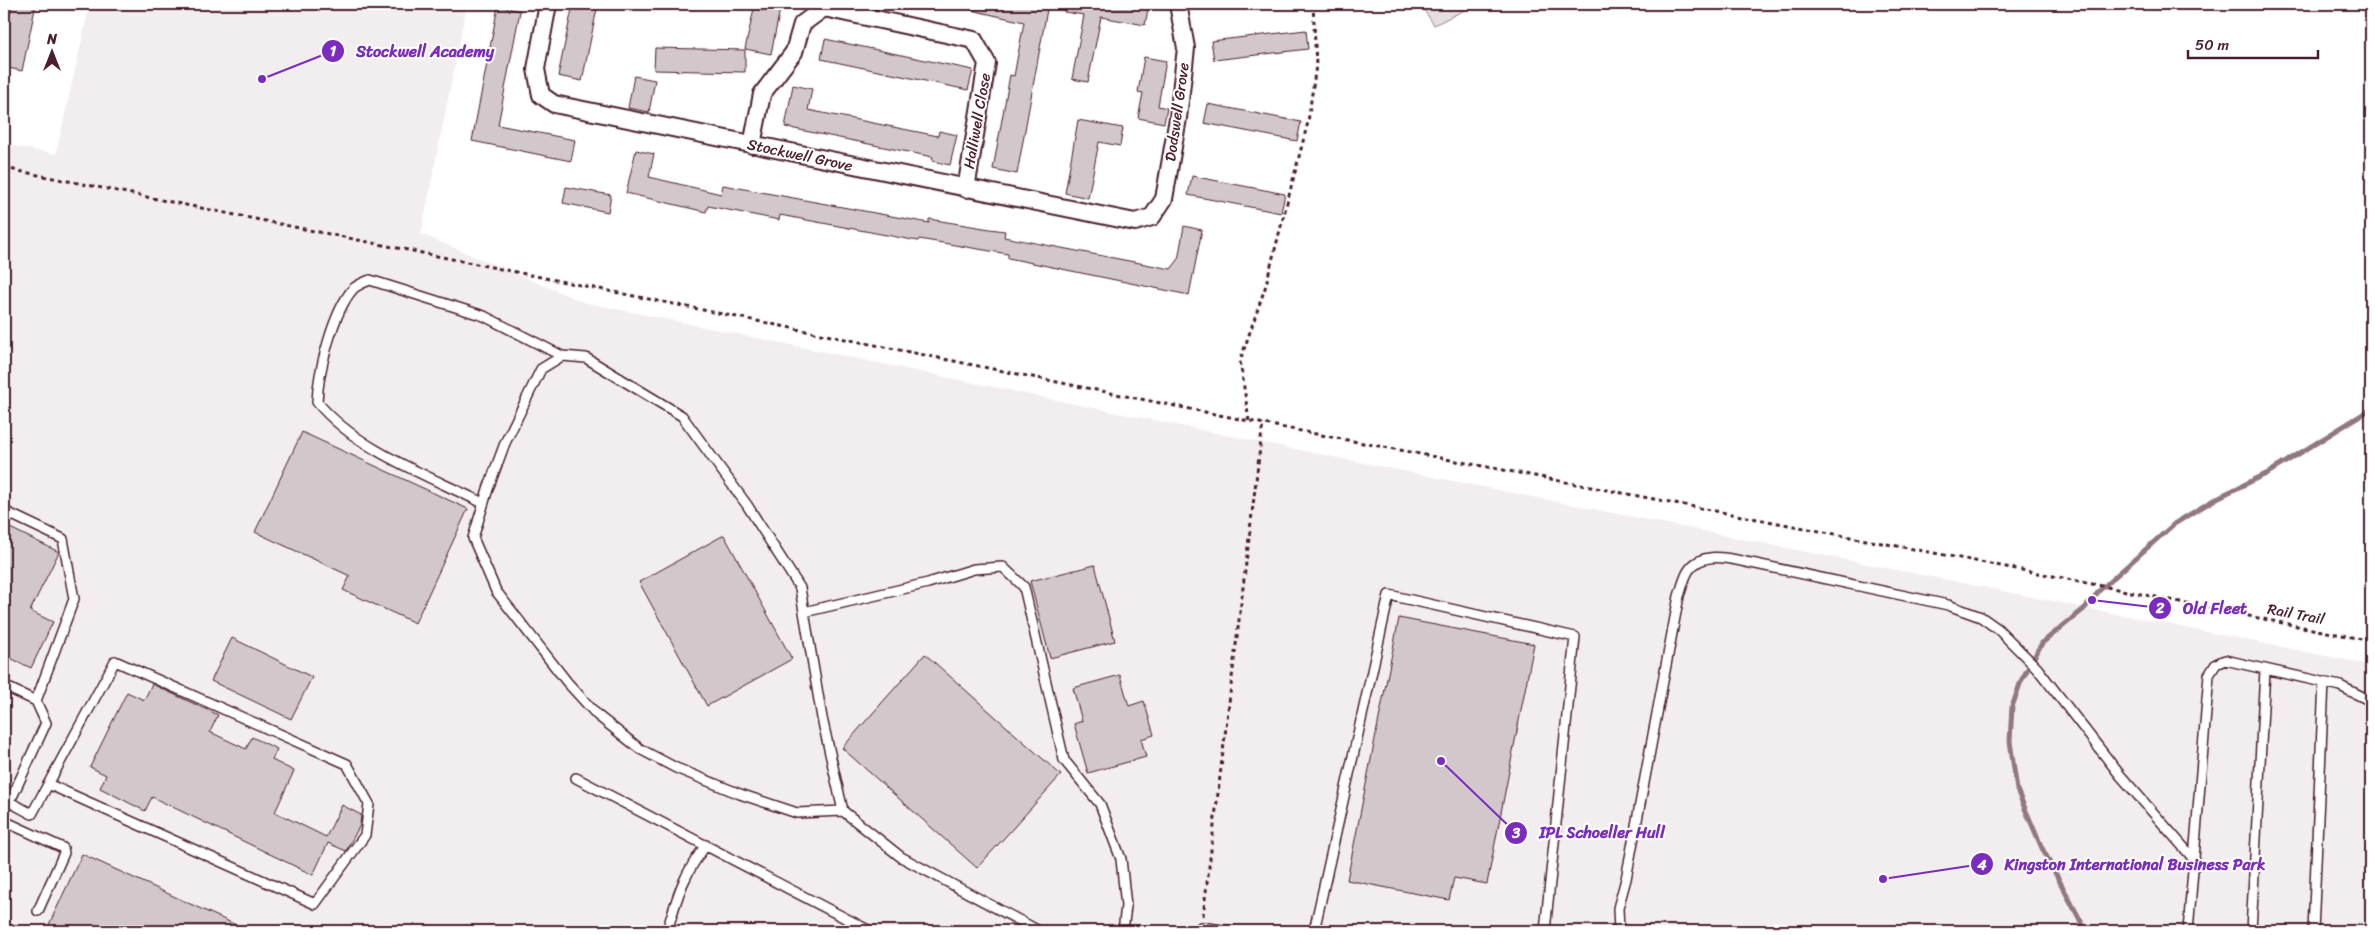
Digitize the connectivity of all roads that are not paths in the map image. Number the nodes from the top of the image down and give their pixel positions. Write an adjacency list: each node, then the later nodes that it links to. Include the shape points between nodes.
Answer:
1 (548, 4): 3 (street, Stockwell Grove, via 536,69 541,95 554,104)
2 (1178, 4): 5 (street, Dodswell Grove, via 1186,48 1180,100 1164,198)
3 (752, 145): 4 (street, Stockwell Grove); 4 (street, Halliwell Close, via 762,94 794,52 802,24 824,8 880,19 974,40 987,63)
4 (966, 189): 5 (street, Stockwell Grove, via 1135,222)
5 (1152, 217)
6 (562, 356): 7 (lane, via 541,369 505,443); 7 (lane, via 484,316 370,280 354,288 337,315 318,380 317,402 332,420 384,454); 9 (lane, via 586,358 682,416 747,505 800,588)
7 (484, 503): 18 (lane, via 473,538 496,591 567,682 597,714 640,749 676,768 740,794 796,813)
8 (4, 511): 13 (lane, via 63,539 74,599)
9 (804, 612): 18 (lane, via 822,718); 27 (lane, via 974,569 1003,567 1024,587 1064,760 1100,804 1121,859 1126,906)
10 (2265, 670): 11 (lane); 21 (lane, via 2225,660 2216,664 2209,674); 33 (lane)
11 (2324, 682): 14 (lane); 34 (lane)
12 (4, 686): 13 (lane)
13 (36, 701): 17 (lane, via 46,723 13,795)
14 (2371, 701)
15 (576, 778): 20 (lane)
16 (48, 784): 16 (lane, via 115,661 347,764 368,804 365,835 315,904); 17 (lane, via 32,814)
17 (4, 799)
18 (844, 811): 26 (lane, via 901,857)
19 (4, 821): 22 (lane, via 63,848 64,853)
20 (706, 845): 24 (lane, via 681,884); 25 (lane)
21 (2192, 858): 31 (lane, via 2120,775 2036,668 1981,616 1948,605 1723,557 1705,558 1689,570 1679,596 1618,908); 32 (lane)
22 (38, 911)
23 (1200, 929): 28 (lane)
24 (667, 931)
25 (870, 931)
26 (1039, 931)
27 (1123, 931)
28 (1230, 931)
29 (1314, 931): 30 (lane, via 1389,594 1575,636)
30 (1545, 931)
31 (1619, 931)
32 (2188, 931)
33 (2251, 931)
34 (2313, 931)

